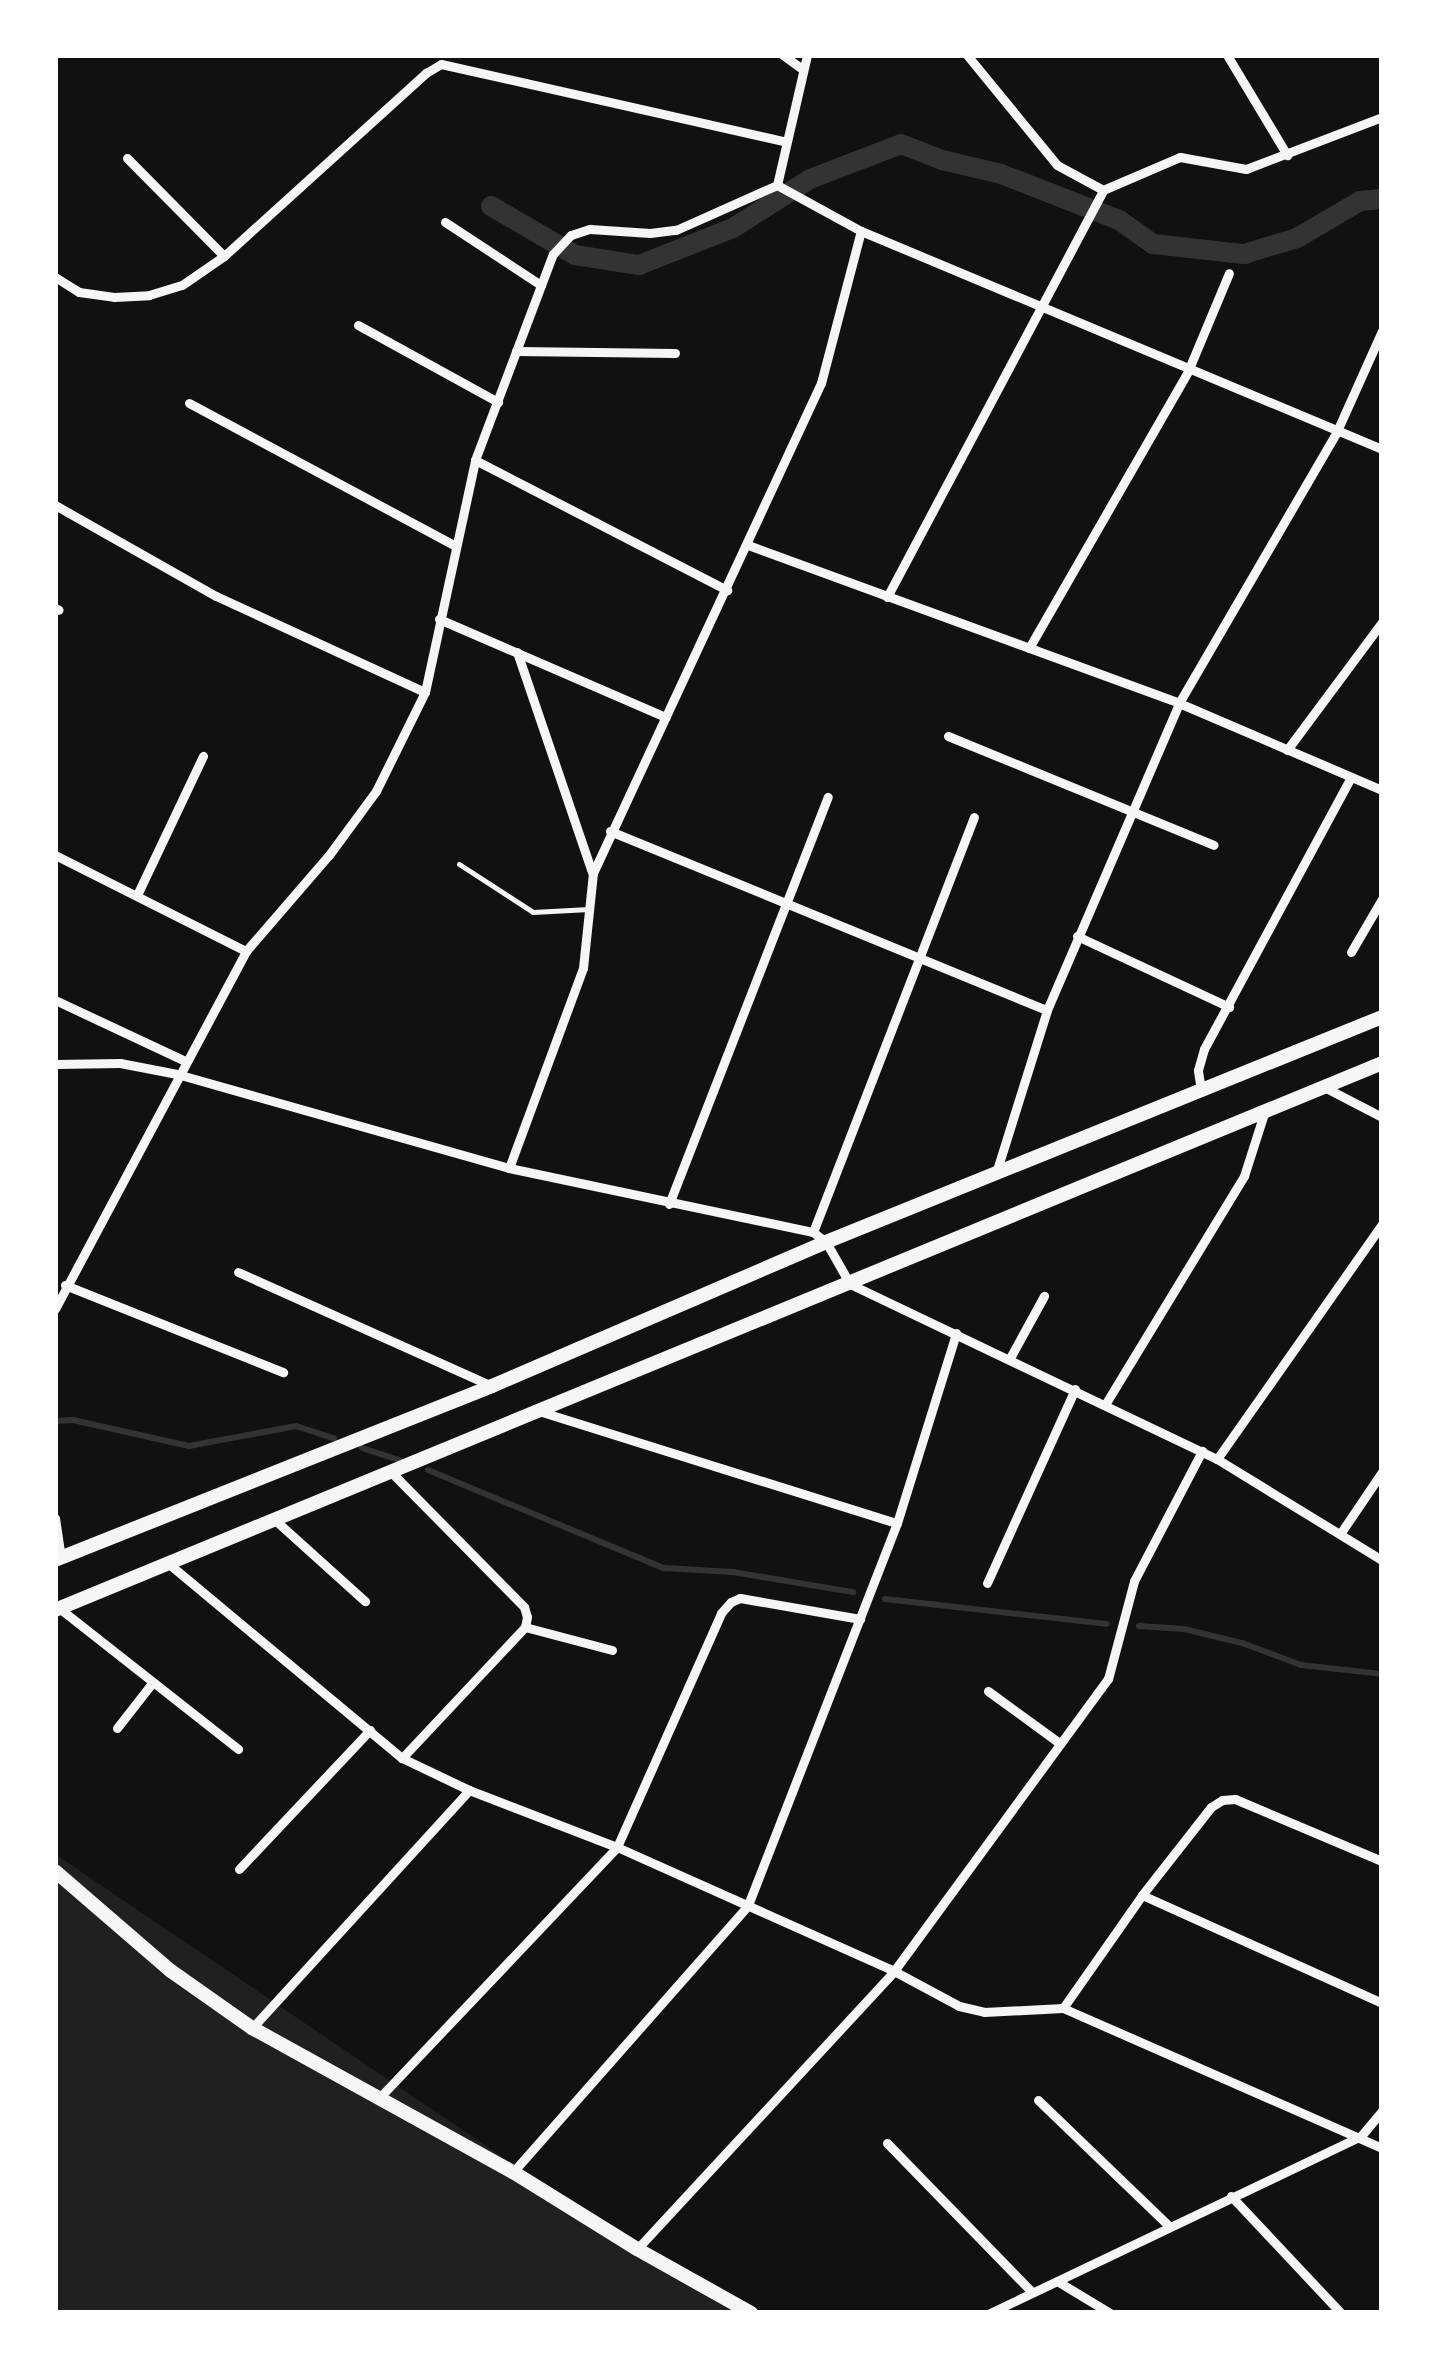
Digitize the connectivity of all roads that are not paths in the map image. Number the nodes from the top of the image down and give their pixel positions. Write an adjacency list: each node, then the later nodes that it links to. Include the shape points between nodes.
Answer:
1 (783, 55): 5 (street)
2 (808, 55): 5 (street)
3 (967, 55): 11 (street, via 1057,164)
4 (1227, 55): 8 (street)
5 (802, 69): 7 (street)
6 (1382, 117): 8 (street)
7 (784, 141): 10 (street); 14 (street, via 441,64)
8 (1287, 155): 11 (street, via 1246,169 1170,159)
9 (128, 158): 14 (street)
10 (781, 187): 13 (street); 17 (street, via 676,230 590,229 570,235 553,254)
11 (1104, 190): 18 (street)
12 (446, 222): 17 (street)
13 (861, 231): 18 (street); 30 (street, via 822,383)
14 (224, 256): 16 (street, via 182,286 149,295 78,292)
15 (1229, 273): 23 (street)
16 (55, 277)
17 (541, 286): 21 (street)
18 (1044, 309): 23 (street); 33 (street)
19 (358, 324): 24 (street)
20 (1382, 331): 26 (street)
21 (516, 351): 22 (street); 24 (street)
22 (675, 353)
23 (1188, 371): 26 (street); 36 (street)
24 (498, 402): 28 (street)
25 (189, 404): 31 (street)
26 (1337, 431): 27 (street); 39 (street)
27 (1382, 449)
28 (475, 460): 31 (street); 32 (street)
29 (55, 505): 38 (street, via 216,596)
30 (748, 544): 32 (street); 33 (street)
31 (454, 545): 34 (street)
32 (726, 590): 40 (street)
33 (887, 597): 36 (street)
34 (440, 618): 37 (street); 38 (street)
35 (1382, 622): 42 (street)
36 (1029, 648): 39 (street)
37 (517, 652): 40 (street); 53 (street)
38 (424, 692): 59 (street, via 376,791)
39 (1178, 703): 42 (street); 47 (street)
40 (666, 717): 49 (street)
41 (948, 736): 47 (street)
42 (1287, 750): 44 (street)
43 (203, 756): 54 (street)
44 (1350, 778): 45 (street); 63 (street)
45 (1382, 790)
46 (828, 797): 56 (street)
47 (1134, 811): 50 (street); 58 (street)
48 (974, 817): 61 (street)
49 (610, 831): 53 (street); 56 (street)
50 (1214, 845)
51 (55, 854): 54 (street)
52 (459, 864): 57 (lane, via 533,912)
53 (593, 874): 57 (street)
54 (136, 896): 59 (street)
55 (1382, 899): 60 (street)
56 (789, 902): 61 (street); 76 (street)
57 (592, 908): 74 (street, via 583,968)
58 (1076, 936): 63 (street); 64 (street)
59 (246, 950): 66 (street)
60 (1351, 952)
61 (918, 954): 64 (street); 78 (street)
62 (55, 1000): 66 (street)
63 (1229, 1007): 71 (street, via 1204,1050)
64 (1048, 1010): 75 (street)
65 (1382, 1016): 71 (main road)
66 (186, 1061): 69 (street)
67 (1382, 1063): 70 (main road)
68 (55, 1064): 69 (street, via 120,1062)
69 (177, 1074): 74 (street); 82 (street)
70 (1323, 1086): 72 (main road); 73 (street)
71 (1201, 1090): 75 (main road)
72 (1265, 1110): 81 (main road); 90 (street, via 1244,1176)
73 (1382, 1117)
74 (509, 1168): 76 (street)
75 (996, 1173): 79 (main road)
76 (669, 1204): 78 (street)
77 (1382, 1224): 93 (street)
78 (813, 1232): 79 (street)
79 (826, 1242): 81 (street); 88 (main road)
80 (238, 1272): 88 (street)
81 (850, 1284): 85 (street); 91 (main road)
82 (65, 1285): 84 (street); 87 (street)
83 (1044, 1296): 86 (street)
84 (55, 1309)
85 (956, 1332): 86 (street); 98 (street)
86 (1010, 1358): 89 (street)
87 (283, 1372)
88 (492, 1386): 100 (main road)
89 (1075, 1389): 90 (street); 103 (street)
90 (1106, 1403): 92 (street)
91 (542, 1412): 95 (main road); 98 (street)
92 (1202, 1452): 93 (street); 113 (street, via 1134,1581 1108,1679)
93 (1216, 1459): 99 (street)
94 (1382, 1472): 99 (street)
95 (393, 1474): 97 (main road); 107 (street, via 524,1607)
96 (55, 1518): 100 (street)
97 (276, 1522): 102 (main road); 104 (street)
98 (897, 1523): 106 (street)
99 (1340, 1534): 101 (street)
100 (58, 1559)
101 (1382, 1560)
102 (169, 1564): 105 (main road); 112 (street)
103 (987, 1583)
104 (365, 1601)
105 (57, 1609): 109 (street)
106 (860, 1619): 117 (street, via 740,1598 731,1602); 122 (street)
107 (526, 1622): 108 (street); 115 (street)
108 (612, 1650)
109 (153, 1682): 111 (street); 114 (street)
110 (988, 1691): 113 (street)
111 (117, 1728)
112 (370, 1730): 115 (street); 119 (street)
113 (1058, 1742): 123 (street)
114 (238, 1749)
115 (402, 1758): 116 (street)
116 (469, 1790): 117 (street); 126 (street)
117 (617, 1847): 122 (street); 127 (street)
118 (1382, 1861): 121 (street, via 1222,1800)
119 (239, 1869)
120 (55, 1871): 126 (main road, via 171,1970)
121 (1142, 1895): 124 (street); 125 (street)
122 (748, 1905): 123 (street); 133 (street)
123 (894, 1971): 125 (street, via 984,2012); 136 (street)
124 (1382, 2003)
125 (1064, 2008): 130 (street)
126 (252, 2028): 127 (main road)
127 (381, 2096): 133 (main road)
128 (1038, 2100): 135 (street)
129 (1382, 2111): 130 (street)
130 (1361, 2136): 132 (street); 134 (street)
131 (887, 2143): 138 (street)
132 (1382, 2148)
133 (514, 2172): 136 (main road)
134 (1231, 2196): 135 (street); 142 (street)
135 (1168, 2225): 137 (street)
136 (637, 2250): 139 (main road)
137 (1057, 2281): 138 (street); 141 (street)
138 (1032, 2292): 140 (street)
139 (751, 2313)
140 (990, 2313)
141 (1110, 2313)
142 (1341, 2313)

